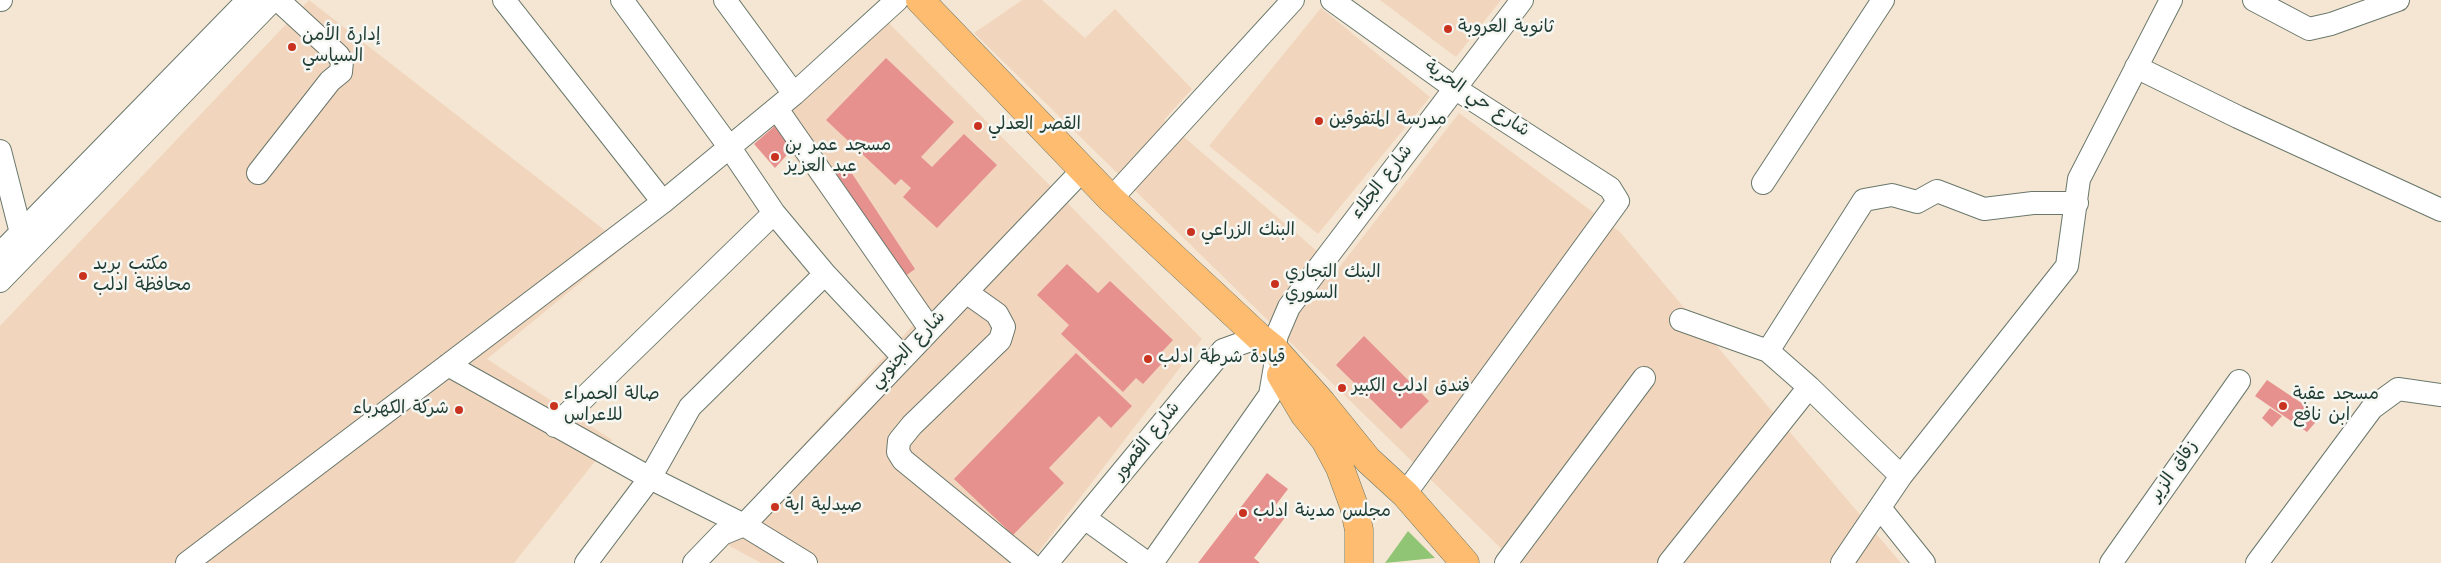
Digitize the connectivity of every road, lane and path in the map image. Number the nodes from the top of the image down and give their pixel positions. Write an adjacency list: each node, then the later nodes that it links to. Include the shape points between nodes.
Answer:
1 (248, 0): 30 (street)
2 (273, 0): 33 (street)
3 (278, 0): 22 (street, via 338,55 342,61 341,72 330,81)
4 (504, 0): 26 (street)
5 (622, 0): 20 (street)
6 (725, 0): 18 (street)
7 (898, 0): 18 (street); 23 (main road)
8 (920, 0): 25 (main road)
9 (1293, 0): 25 (street)
10 (1332, 0): 17 (street, شارع حي الحرية)
11 (1522, 0): 17 (street, شارع الجلاء)
12 (1883, 0): 24 (street)
13 (2171, 0): 16 (street)
14 (2254, 0): 15 (street, via 2309,29)
15 (2398, 0)
16 (2136, 66): 27 (street, via 2079,179); 28 (street, via 2238,117)
17 (1456, 89): 37 (street, شارع الجلاء, via 1297,295); 48 (street, شارع حي الحرية, via 1610,188 1618,201)
18 (794, 94): 19 (street)
19 (777, 109): 20 (street); 36 (street)
20 (730, 148): 26 (street); 29 (street)
21 (0, 151): 30 (street)
22 (258, 173)
23 (1075, 178): 34 (street, شارع الجنوبي); 37 (main road, via 1140,245)
24 (1764, 183)
25 (1112, 199): 37 (main road)
26 (663, 202): 40 (street)
27 (2077, 203): 38 (street, via 2033,203 1984,209 1937,191 1917,202 1892,195 1864,200); 46 (street, via 2067,266)
28 (2441, 210)
29 (774, 213): 32 (street); 45 (street)
30 (21, 233): 31 (street)
31 (0, 254)
32 (825, 274): 39 (street); 47 (street, via 690,407)
33 (0, 281)
34 (966, 292): 36 (street, شارع الجنوبي); 56 (street, via 997,314 1004,327 1000,340 912,425 899,441 898,452)
35 (1681, 320): 38 (street)
36 (930, 329): 39 (street, شارع الجنوبي)
37 (1264, 348): 48 (main road, via 1322,403 1368,460); 50 (street, شارع القصور, via 1223,350); 59 (street, via 1270,395); 60 (main road, via 1340,468 1354,506)
38 (1768, 351): 43 (street)
39 (903, 357): 51 (street, شارع الجنوبي)
40 (448, 365): 45 (street); 52 (street)
41 (1644, 378): 62 (street)
42 (2239, 381): 66 (street, زقاق الزير)
43 (1809, 387): 46 (street); 63 (street)
44 (2441, 394): 67 (street, via 2398,389 2372,408)
45 (555, 426): 47 (street)
46 (1901, 476): 49 (street)
47 (650, 478): 51 (street); 53 (street)
48 (1404, 494): 61 (main road)
49 (1880, 508): 64 (street); 65 (street)
50 (1086, 519): 57 (street, شارع القصور); 58 (street)
51 (744, 525): 54 (street, via 722,534); 55 (street)
52 (187, 563)
53 (586, 563)
54 (694, 563)
55 (806, 563)
56 (1029, 563)
57 (1047, 563)
58 (1147, 563)
59 (1152, 563)
60 (1359, 563)
61 (1465, 563)
62 (1506, 563)
63 (1669, 563)
64 (1842, 563)
65 (1924, 563)
66 (2111, 563)
67 (2257, 563)

